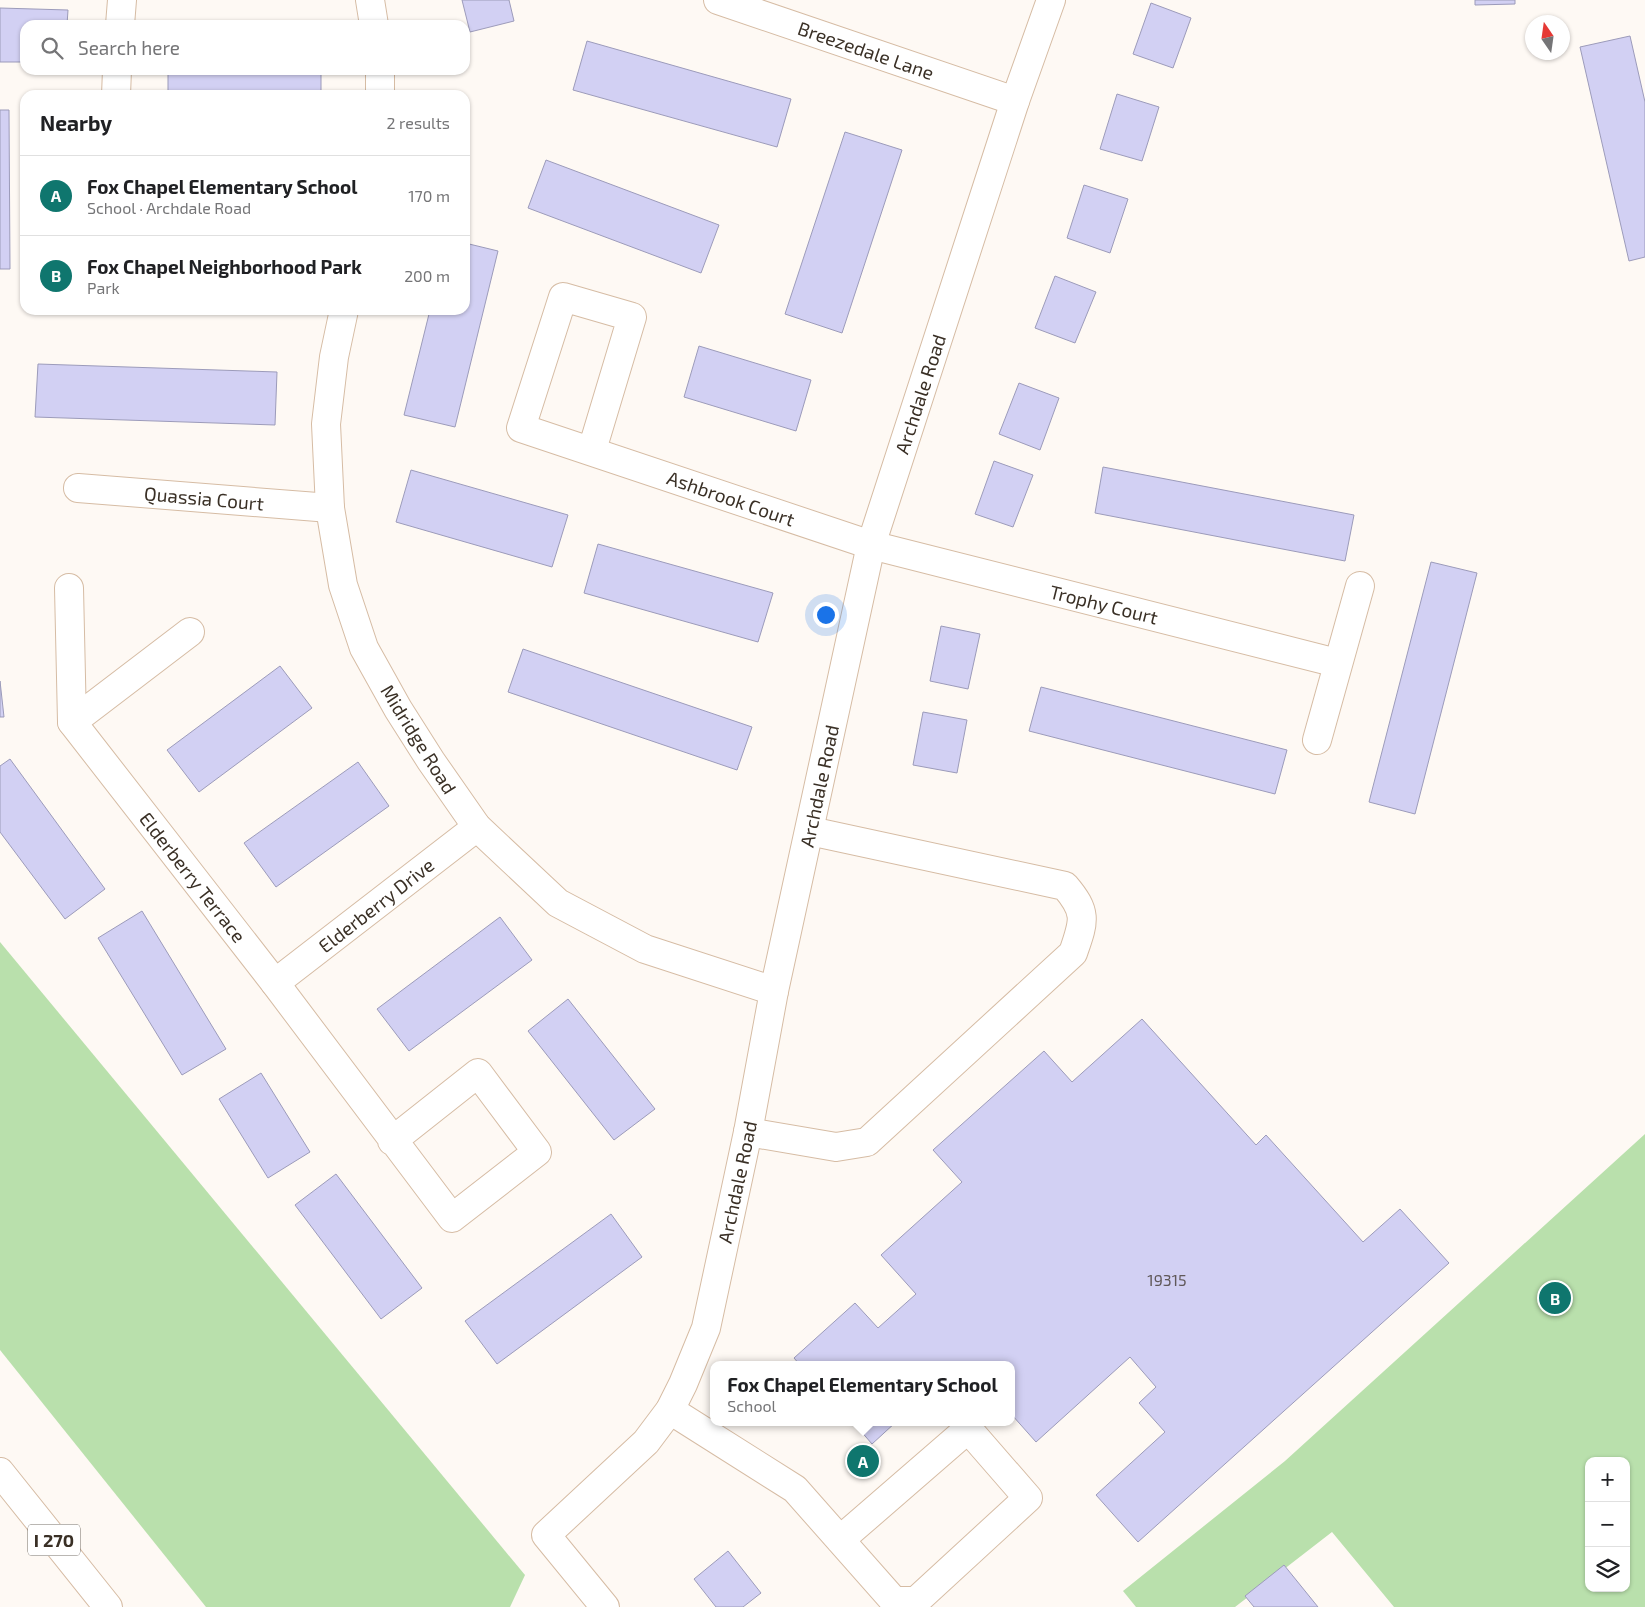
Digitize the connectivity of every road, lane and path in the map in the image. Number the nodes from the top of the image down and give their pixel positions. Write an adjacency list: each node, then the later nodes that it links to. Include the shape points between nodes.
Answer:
1 (122, 0): 5 (main road)
2 (370, 0): 6 (main road)
3 (718, 0): 11 (main road, Breezedale Lane)
4 (1051, 0): 11 (main road, Archdale Road)
5 (120, 20)
6 (373, 20)
7 (118, 75): 9 (main road)
8 (380, 75): 10 (main road)
9 (116, 90)
10 (380, 90)
11 (1015, 101): 16 (main road, Archdale Road)
12 (343, 315): 15 (main road, Midridge Road, via 326,424)
13 (592, 450): 13 (main road, Ashbrook Court, via 632,317 563,297 521,428); 16 (main road, Ashbrook Court)
14 (78, 488): 15 (main road, Quassia Court)
15 (330, 508): 23 (main road, Midridge Road, via 343,585 364,648 430,761)
16 (871, 545): 20 (main road, Trophy Court); 24 (main road, Archdale Road)
17 (1360, 586): 20 (main road)
18 (69, 588): 21 (main road)
19 (190, 632): 21 (main road)
20 (1337, 663): 22 (main road)
21 (72, 722): 25 (main road, Elderberry Terrace)
22 (1317, 740)
23 (477, 827): 25 (main road, Elderberry Drive); 26 (main road, Midridge Road, via 558,903 645,949)
24 (810, 831): 26 (main road, Archdale Road); 27 (main road, via 1065,886 1077,901 1083,924 1073,953 867,1142 836,1147)
25 (274, 983): 28 (main road, Elderberry Terrace)
26 (774, 991): 27 (main road, Archdale Road)
27 (748, 1132): 29 (main road, Archdale Road, via 706,1328)
28 (392, 1141): 28 (main road, Elderberry Terrace, via 452,1218 537,1152 478,1074)
29 (670, 1410): 31 (main road, via 795,1489); 33 (main road, Archdale Road, via 646,1442 546,1535)
30 (0, 1472): 32 (main road, I 270)
31 (840, 1540): 31 (main road, via 894,1602 916,1601 1028,1498 968,1429)
32 (108, 1607)
33 (606, 1607)

